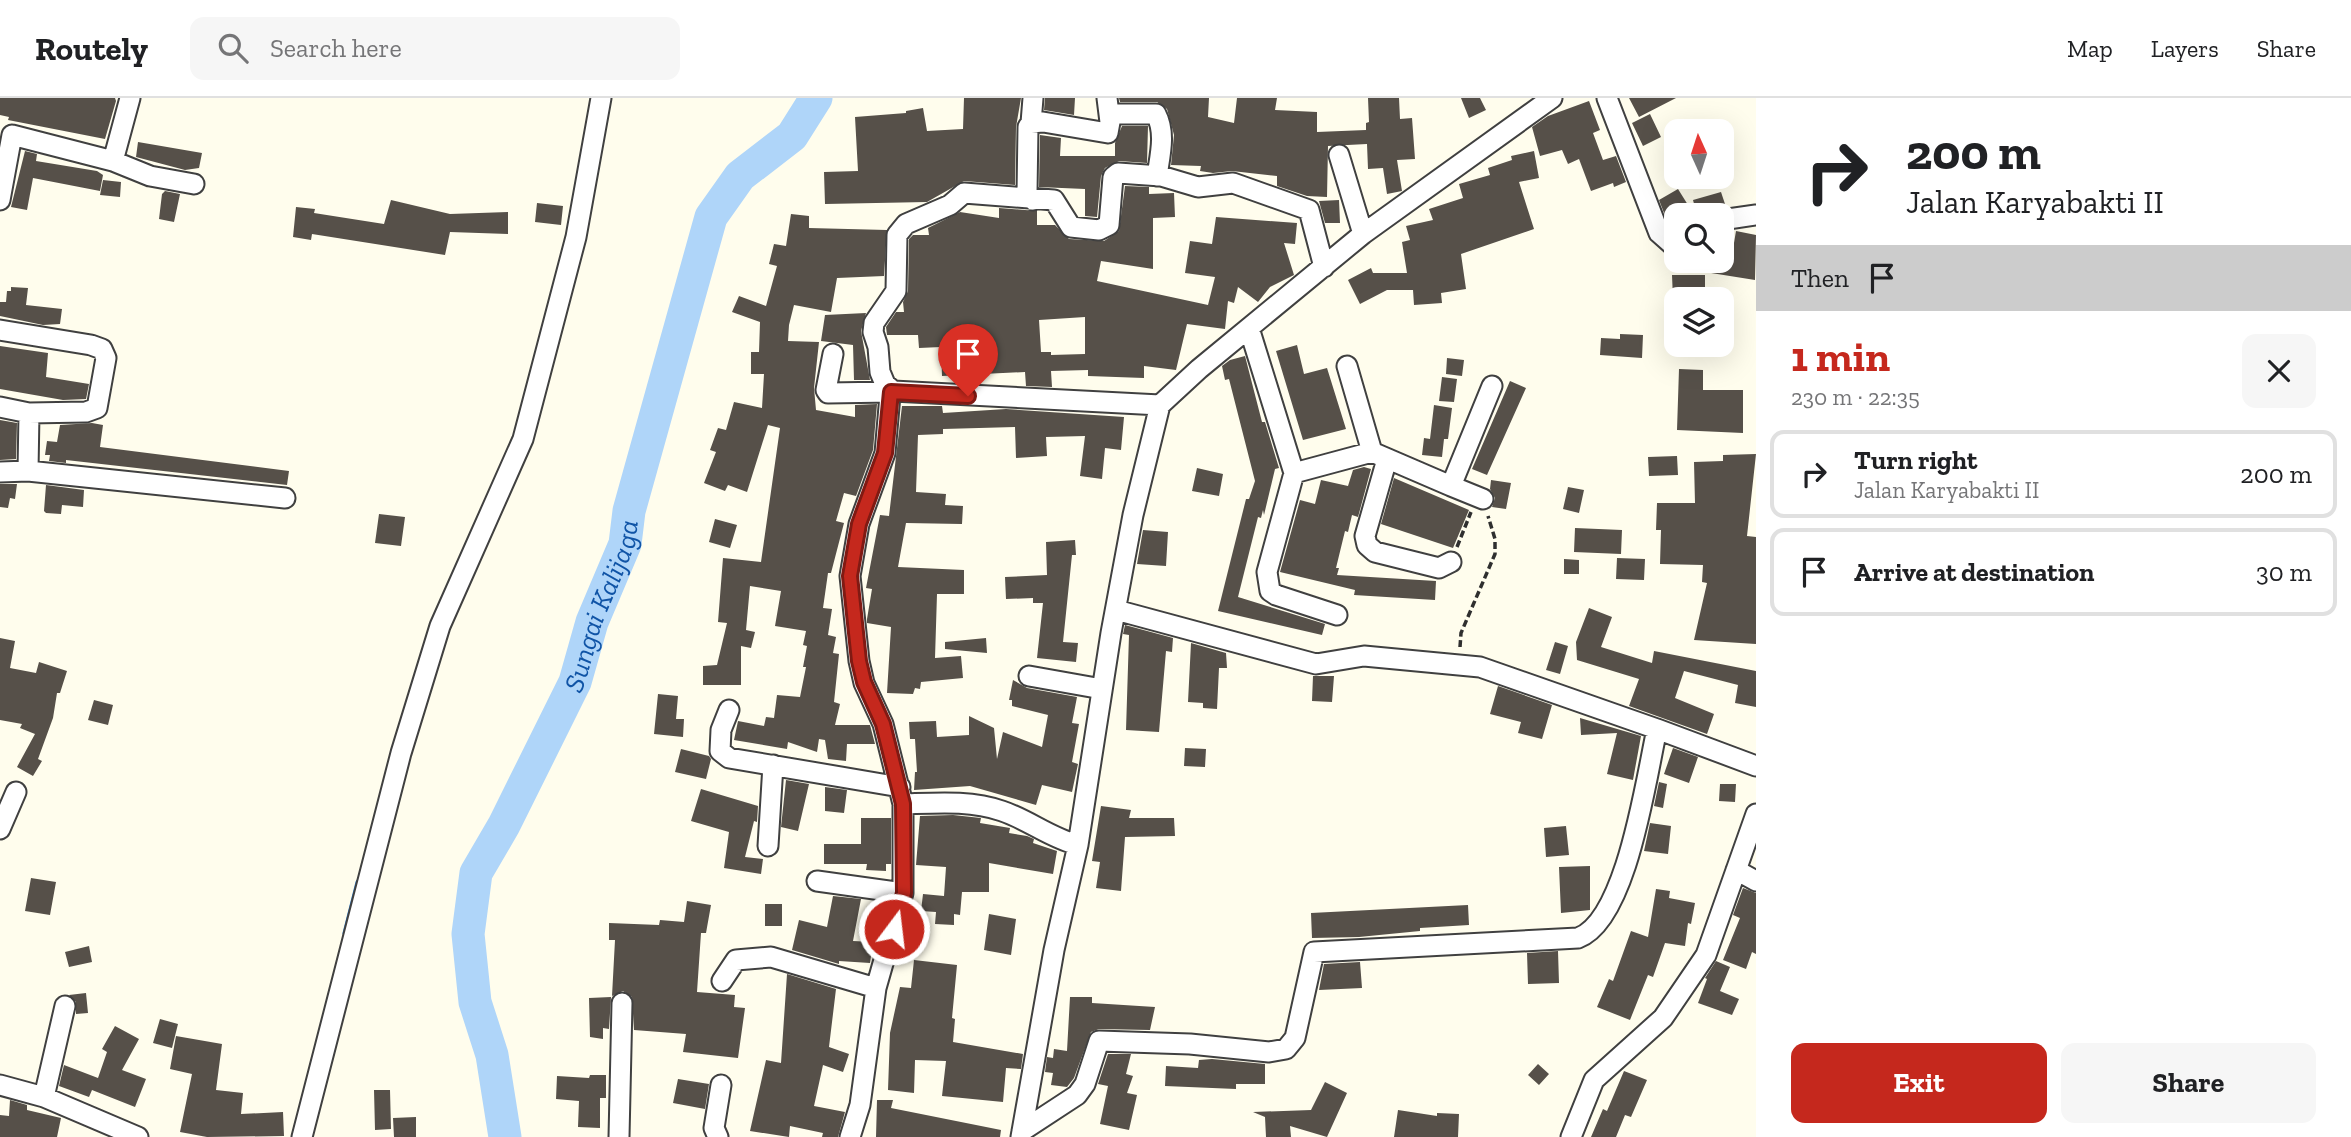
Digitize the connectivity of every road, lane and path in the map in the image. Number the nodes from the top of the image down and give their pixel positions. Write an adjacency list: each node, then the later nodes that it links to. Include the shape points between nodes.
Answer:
1 (130, 98): 10 (street)
2 (601, 98): 65 (street, via 576,237 523,439 440,626 373,856)
3 (1032, 98): 7 (street)
4 (1552, 98): 17 (street)
5 (1607, 98): 18 (street)
6 (1108, 106): 7 (street, via 1108,132 1104,134); 11 (street, via 1156,114 1161,124)
7 (1031, 123): 14 (street, via 1027,131 1027,188)
8 (6, 133): 10 (street); 13 (street)
9 (1339, 155): 17 (street)
10 (113, 161): 12 (street, via 150,176)
11 (1157, 176): 14 (street, via 1115,174 1109,225 1103,230 1071,226 1058,202); 19 (street, via 1198,187 1233,183 1309,209)
12 (194, 184)
13 (0, 200)
14 (1033, 200): 25 (street, via 964,193 950,205 900,229 896,291 874,323 873,332 880,372)
15 (1756, 215): 16 (street)
16 (1734, 218)
17 (1363, 234): 19 (street)
18 (1664, 237)
19 (1324, 267): 20 (street)
20 (1249, 328): 26 (street); 32 (street)
21 (0, 330): 28 (street, via 91,345 102,349 106,358 97,408)
22 (833, 354): 25 (street, via 828,393)
23 (1348, 366): 29 (street)
24 (1492, 386): 33 (street)
25 (892, 391): 26 (street); 47 (street, via 885,453 859,524 850,576 859,661 883,724)
26 (1160, 405): 37 (street, via 1133,514)
27 (0, 407): 28 (street)
28 (29, 413): 30 (street)
29 (1380, 456): 32 (street); 33 (street); 36 (street, via 1367,545 1376,552 1439,568)
30 (28, 471): 31 (street); 34 (street)
31 (0, 472)
32 (1294, 473): 38 (street, via 1267,583 1276,595)
33 (1451, 486): 35 (street)
34 (285, 498)
35 (1480, 498): 36 (path); 39 (path, via 1496,546 1461,633)
36 (1451, 562)
37 (1116, 610): 39 (street, via 1316,664 1364,656); 41 (street)
38 (1337, 615)
39 (1457, 663): 43 (street)
40 (1029, 676): 41 (street)
41 (1102, 689): 50 (street)
42 (729, 710): 44 (street, via 721,730 720,751 729,758)
43 (1657, 729): 45 (street); 63 (street, via 1626,868 1603,919 1589,934 1318,951 1313,955 1294,1038 1286,1049 1269,1052 1099,1041 1077,1095)
44 (773, 765): 47 (street); 51 (street)
45 (1756, 765)
46 (16, 792): 49 (street)
47 (901, 795): 50 (street, via 981,806 1023,819 1055,839); 55 (street)
48 (1756, 814): 52 (street)
49 (0, 829)
50 (1078, 845): 63 (street, via 1054,950)
51 (768, 846)
52 (1736, 870): 54 (street); 69 (street, via 1706,954 1686,987 1663,1018 1594,1080)
53 (817, 881): 55 (street)
54 (1756, 881)
55 (904, 893): 57 (street)
56 (722, 981): 57 (street, via 736,960 771,957)
57 (876, 988): 68 (street, via 860,1105)
58 (622, 1003): 66 (street)
59 (65, 1006): 62 (street)
60 (0, 1085): 62 (street)
61 (721, 1085): 67 (street, via 714,1128)
62 (44, 1097): 64 (street)
63 (1022, 1134)
64 (138, 1137)
65 (302, 1137)
66 (619, 1137)
67 (718, 1137)
68 (850, 1137)
69 (1571, 1137)

